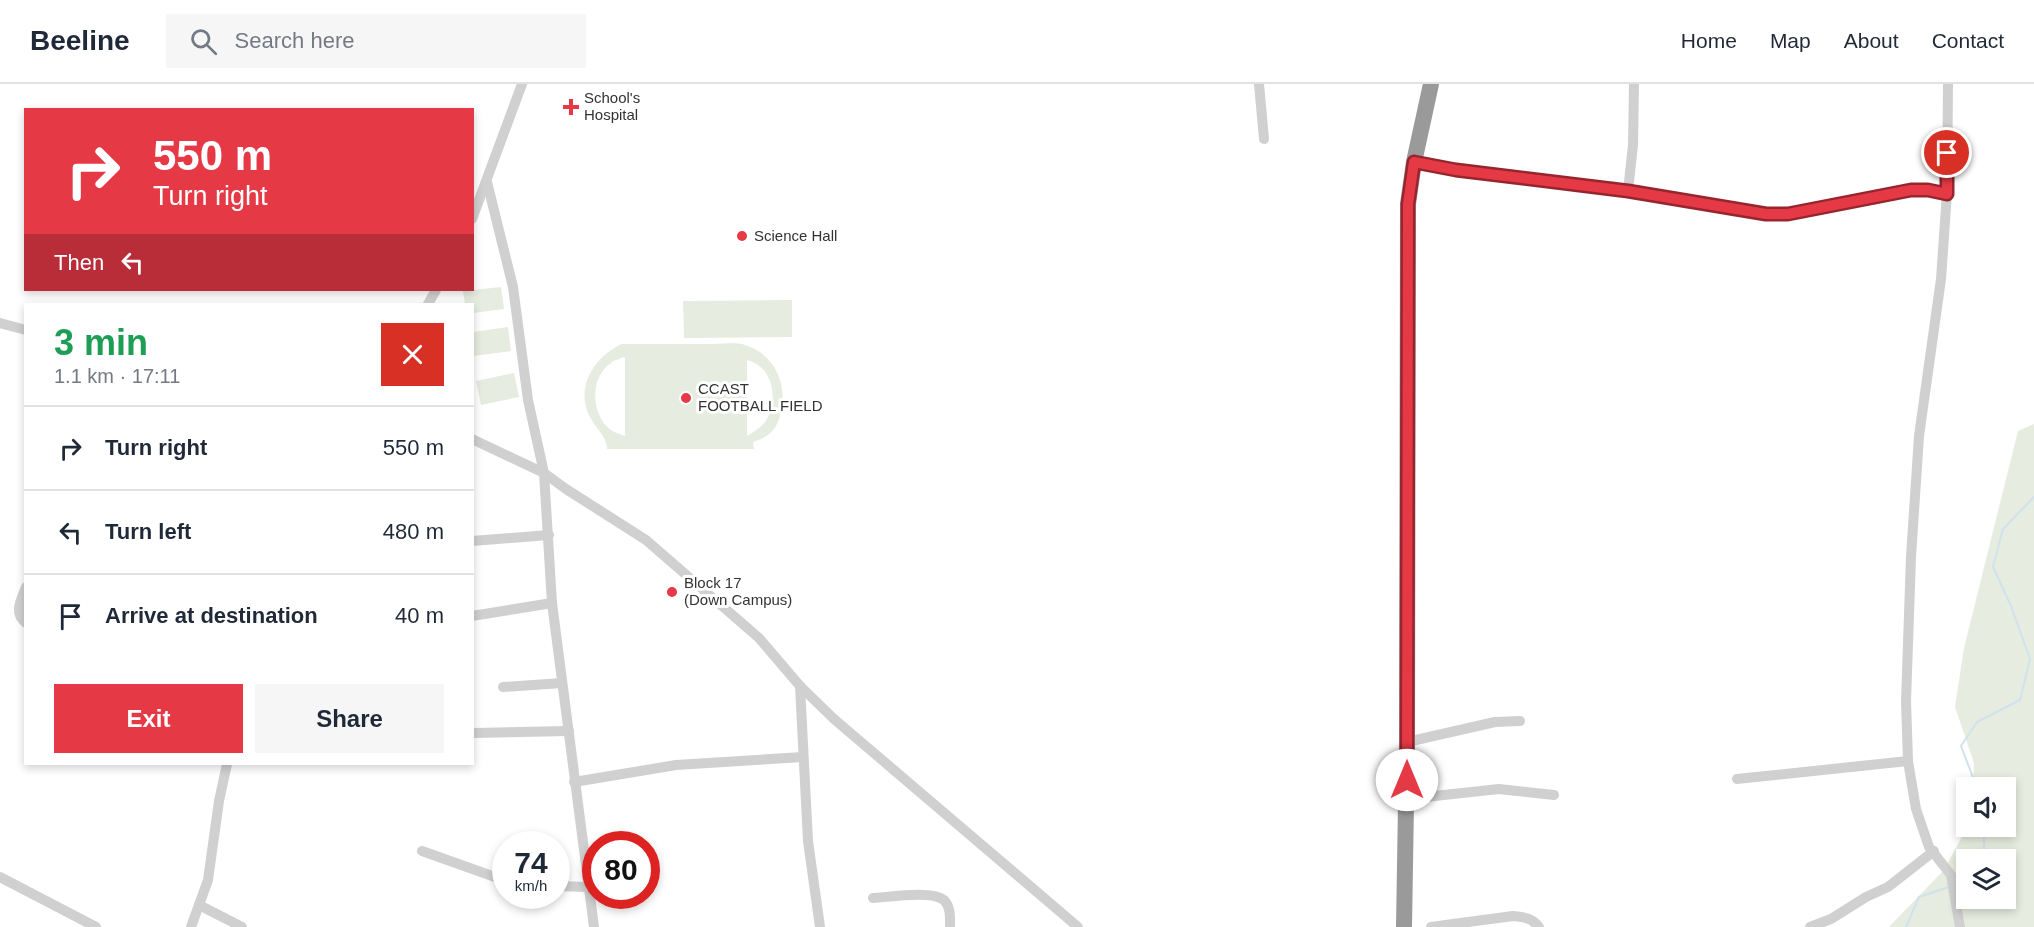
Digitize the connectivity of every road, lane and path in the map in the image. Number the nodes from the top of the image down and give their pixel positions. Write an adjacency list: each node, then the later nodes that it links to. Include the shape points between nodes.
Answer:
1 (522, 84): 10 (street)
2 (1258, 84): 8 (street)
3 (1431, 84): 7 (highway)
4 (1436, 84): 7 (highway)
5 (1634, 84): 11 (street)
6 (1948, 84): 12 (street)
7 (1427, 105): 9 (highway)
8 (1264, 140)
9 (1414, 162): 11 (street); 30 (highway, via 1408,204)
10 (487, 182): 13 (street); 17 (street, via 513,287 528,400)
11 (1628, 191): 12 (street, via 1766,214 1788,214 1911,190)
12 (1947, 194): 32 (street, via 1941,279 1918,436 1907,670)
13 (474, 214)
14 (0, 323): 15 (street)
15 (24, 329)
16 (474, 440): 17 (street)
17 (544, 473): 18 (street); 25 (street, via 655,547 759,638)
18 (549, 535): 19 (street); 21 (street)
19 (474, 541)
20 (24, 593): 23 (street, via 18,611)
21 (552, 603): 22 (street); 24 (street)
22 (474, 616)
23 (24, 621)
24 (562, 684): 26 (street); 28 (street)
25 (800, 686): 31 (street); 52 (street)
26 (503, 687)
27 (1520, 721): 30 (street, via 1495,722)
28 (569, 731): 29 (street); 35 (street)
29 (474, 733)
30 (1407, 742): 37 (highway)
31 (803, 757): 35 (street, via 676,765); 50 (street, via 808,841)
32 (1908, 761): 34 (street); 40 (street, via 1916,809 1925,839)
33 (227, 765): 44 (street, via 208,879)
34 (1737, 779)
35 (574, 782): 38 (street)
36 (1554, 795): 37 (street, via 1499,789)
37 (1407, 798): 53 (highway)
38 (582, 842)
39 (422, 852): 42 (street)
40 (1934, 852): 56 (street, via 1888,886); 57 (street, via 1951,875)
41 (0, 877): 46 (street)
42 (492, 877)
43 (873, 898): 51 (street, via 932,895 944,900 950,910)
44 (199, 905): 47 (street); 48 (street)
45 (591, 909): 49 (street)
46 (96, 927)
47 (192, 927)
48 (242, 927)
49 (594, 927)
50 (820, 927)
51 (950, 927)
52 (1078, 927)
53 (1404, 927)
54 (1431, 927): 55 (street, via 1513,916 1526,917)
55 (1539, 927)
56 (1810, 927)
57 (1960, 927)

